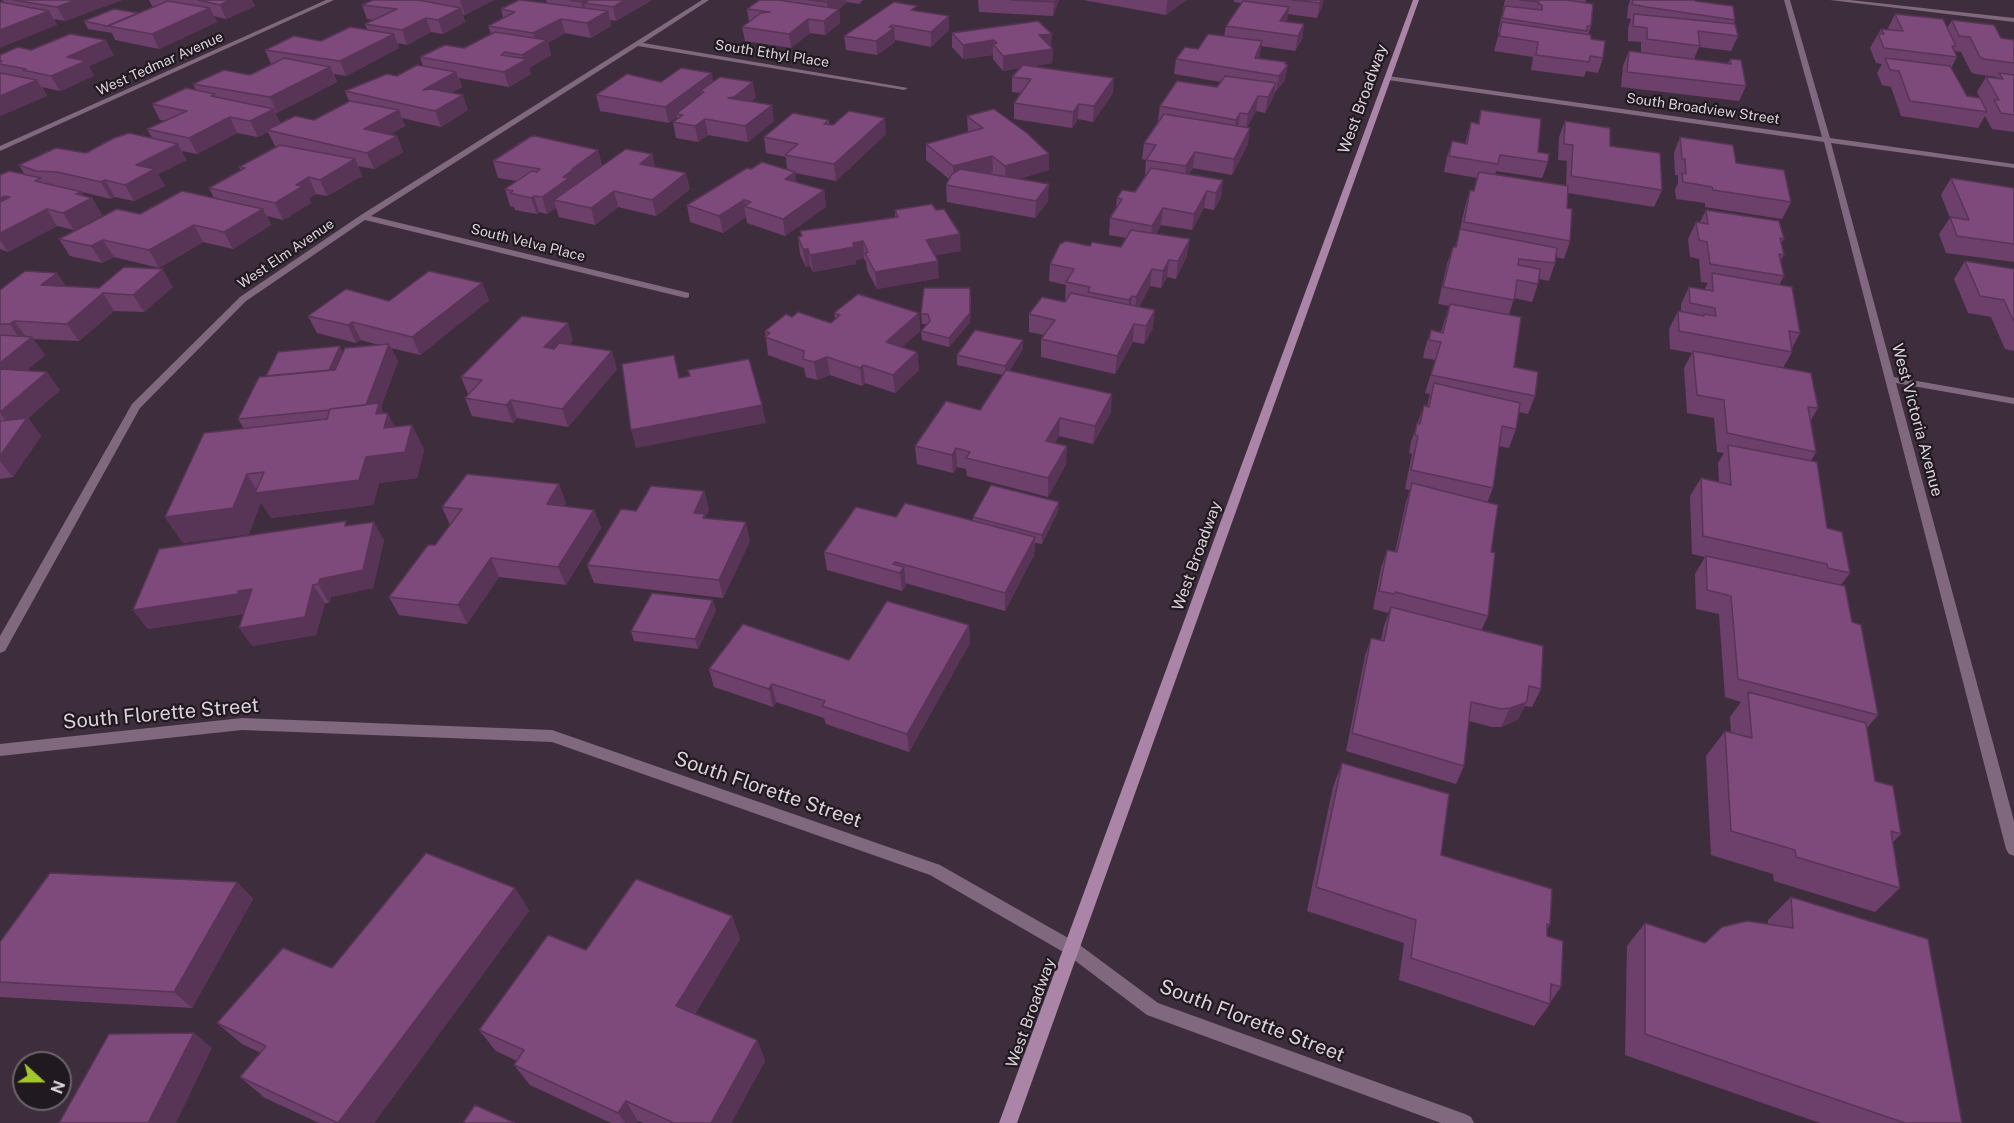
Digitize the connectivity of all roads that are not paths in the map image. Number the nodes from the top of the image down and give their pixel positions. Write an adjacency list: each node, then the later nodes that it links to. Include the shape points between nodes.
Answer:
1 (330, 0): 11 (street, West Tedmar Avenue)
2 (706, 0): 7 (street, West Elm Avenue)
3 (1416, 0): 8 (main road, West Broadway)
4 (1787, 0): 10 (street, West Victoria Avenue)
5 (1833, 0): 6 (street)
6 (2014, 20)
7 (636, 44): 9 (street, South Ethyl Place); 13 (street, West Elm Avenue)
8 (1388, 78): 10 (street, South Broadview Street); 20 (main road, West Broadway)
9 (904, 88)
10 (1827, 140): 12 (street, South Broadview Street); 15 (street, West Victoria Avenue)
11 (0, 149)
12 (2014, 166)
13 (364, 218): 14 (street, South Velva Place); 17 (street, West Elm Avenue, via 243,299 136,406)
14 (686, 295)
15 (1891, 379): 16 (street); 19 (street, West Victoria Avenue)
16 (2014, 401)
17 (0, 648)
18 (0, 750): 20 (street, South Florette Street, via 242,724 552,736 935,870)
19 (2014, 849)
20 (1071, 948): 21 (main road, West Broadway); 22 (street, South Florette Street, via 1153,1009)
21 (1008, 1123)
22 (1465, 1123)

